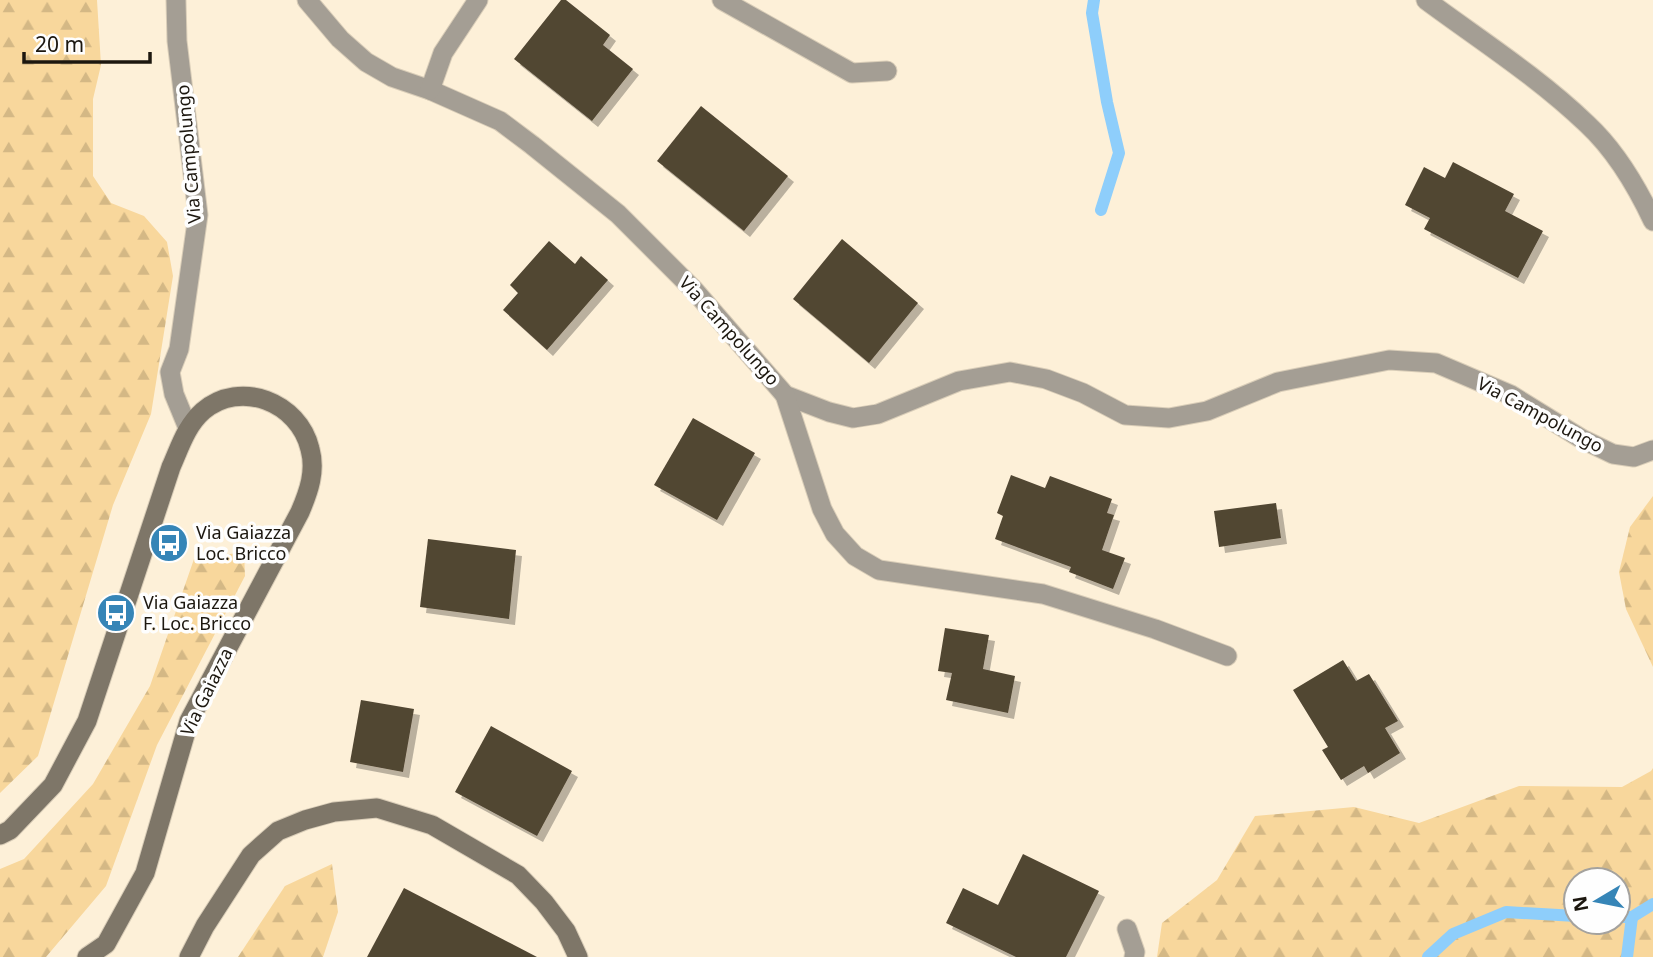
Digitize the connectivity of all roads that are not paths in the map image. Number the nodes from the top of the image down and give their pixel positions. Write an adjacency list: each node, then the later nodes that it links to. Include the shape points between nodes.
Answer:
1 (176, 0): 10 (street, Via Campolungo, via 198,215 179,349 170,372)
2 (307, 0): 7 (street, Via Campolungo, via 366,62 392,78)
3 (478, 0): 7 (street, via 443,53)
4 (722, 0): 6 (street, via 852,73)
5 (1426, 0): 8 (street, via 1589,126 1640,192)
6 (887, 71)
7 (430, 90): 9 (street, Via Campolungo, via 500,121 618,214 694,290)
8 (1653, 221)
9 (785, 396): 11 (street, Via Campolungo, via 853,418 877,414 959,381 1010,372 1046,379 1125,415 1169,418 1207,411 1278,382 1389,360 1424,362 1511,395 1613,454 1634,457); 12 (street, via 822,509 835,534 855,555 879,570 1043,594)
10 (188, 428): 13 (main road, Via Gaiazza, via 87,721 54,785); 15 (main road, Via Gaiazza, via 205,409 229,397 263,397 291,415 302,431 310,448 311,487 189,721 145,873 106,944)
11 (1653, 450)
12 (1227, 656)
13 (0, 835)
14 (1128, 929): 18 (street)
15 (88, 957)
16 (189, 957): 17 (main road, via 251,855 278,831 334,812 377,808 432,825 518,875 552,911)
17 (578, 957)
18 (1134, 957)

